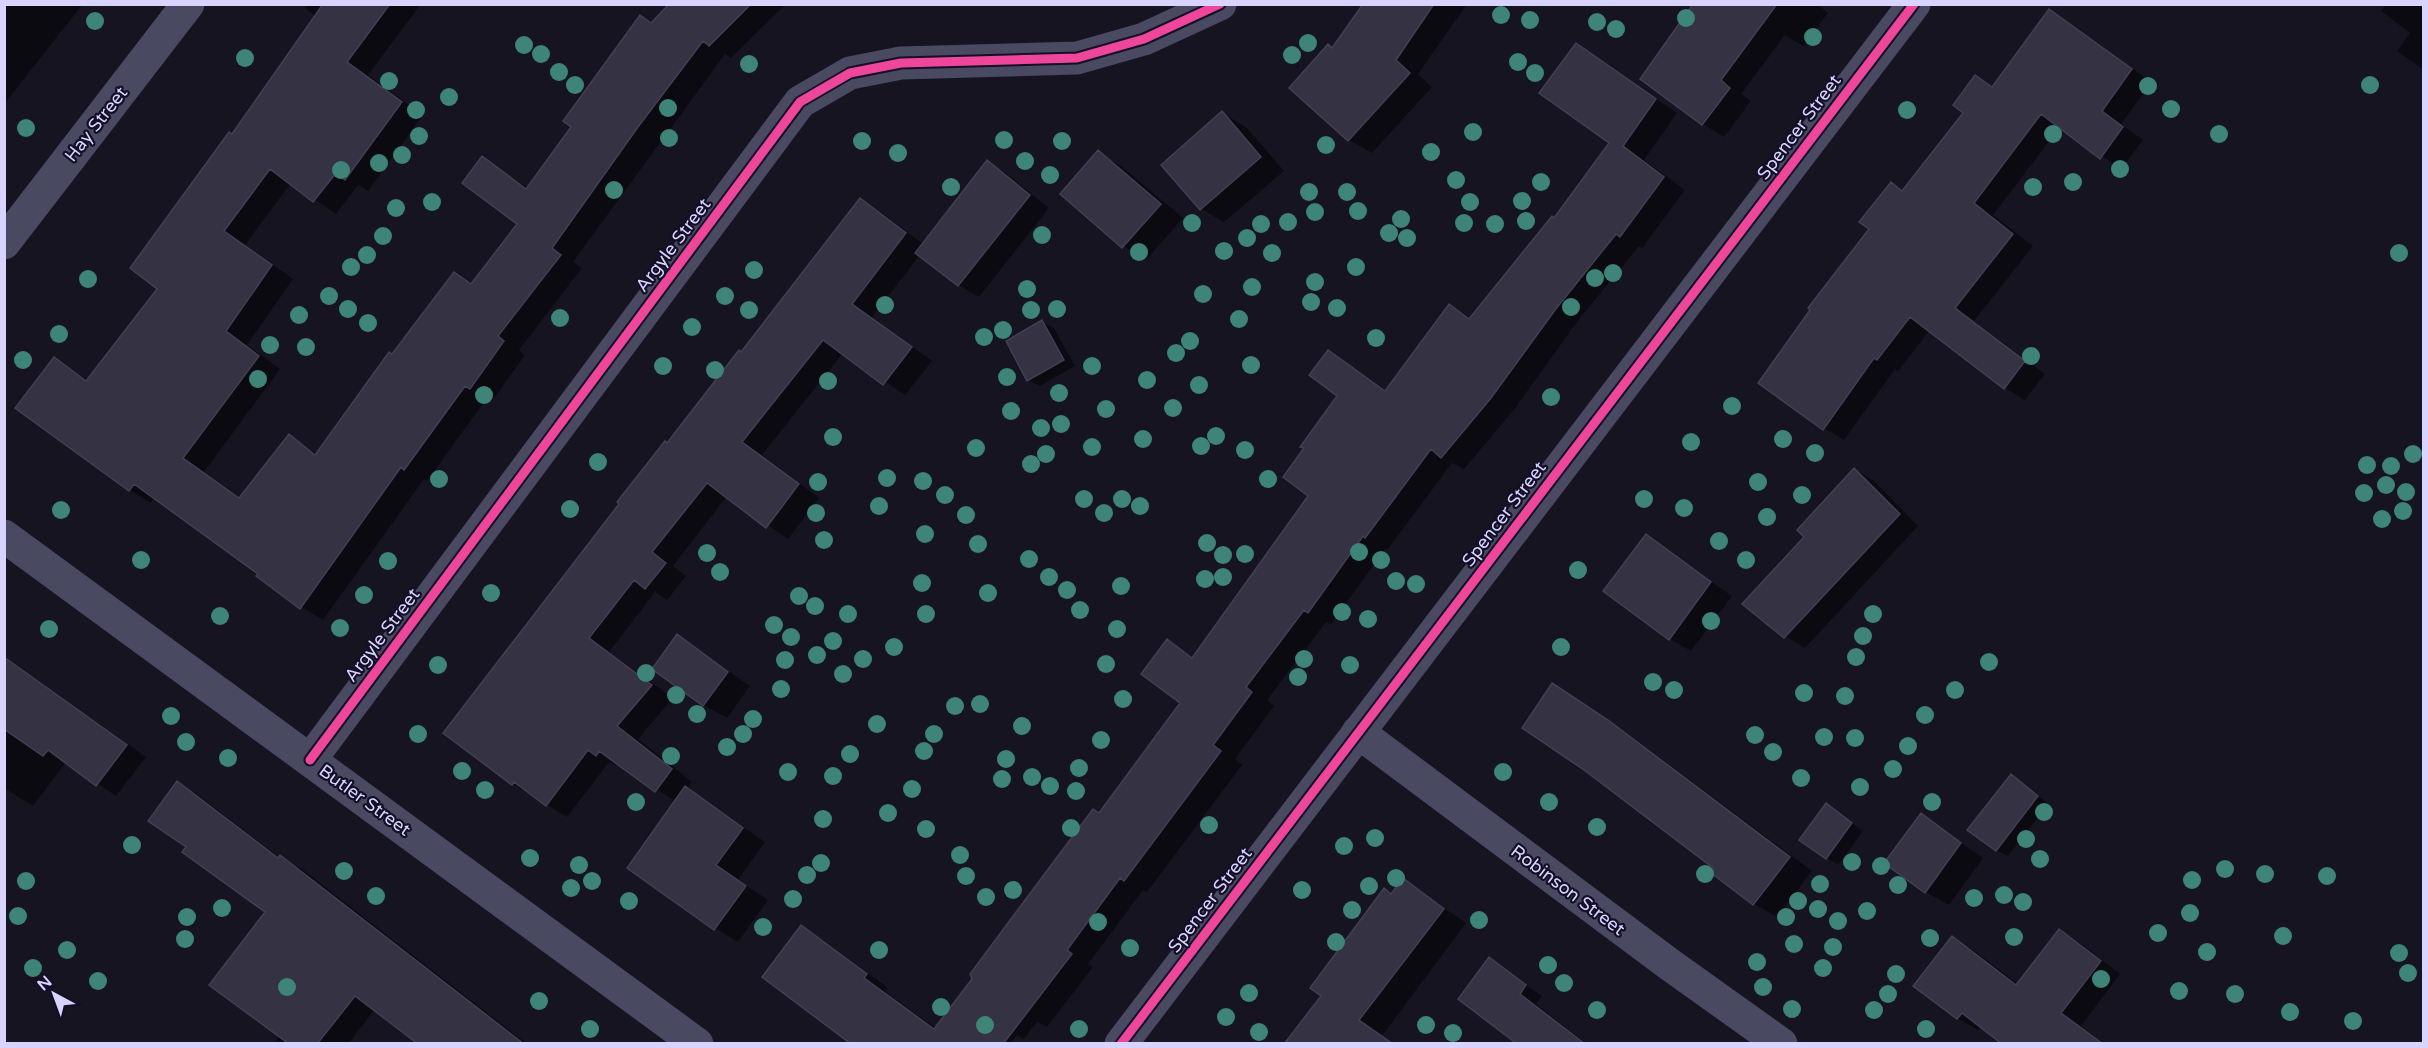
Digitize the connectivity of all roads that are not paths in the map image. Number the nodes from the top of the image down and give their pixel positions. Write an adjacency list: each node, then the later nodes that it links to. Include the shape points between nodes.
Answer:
1 (188, 4): 4 (street, Hay Street)
2 (1220, 4): 7 (street, Argyle Street, via 1144,39 1077,58 901,63 849,73 800,102)
3 (1914, 4): 6 (street, Spencer Street)
4 (4, 243)
5 (4, 536): 7 (street, Butler Street)
6 (1358, 732): 9 (street, Spencer Street); 10 (street, Robinson Street)
7 (310, 760): 8 (street, Butler Street)
8 (697, 1044)
9 (1121, 1044)
10 (1781, 1044)

